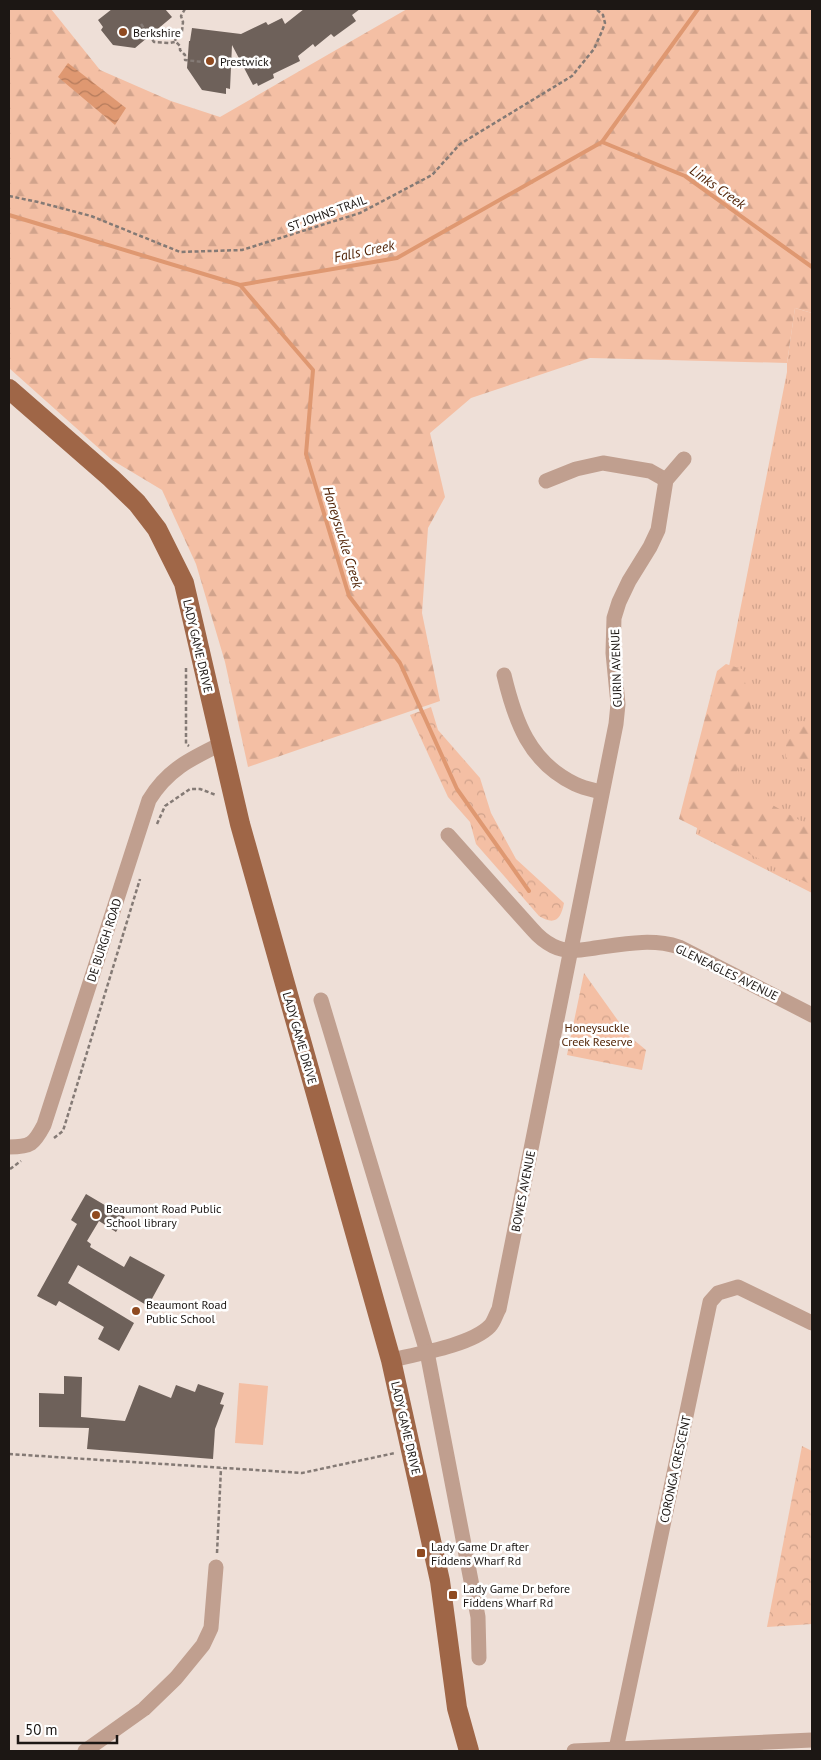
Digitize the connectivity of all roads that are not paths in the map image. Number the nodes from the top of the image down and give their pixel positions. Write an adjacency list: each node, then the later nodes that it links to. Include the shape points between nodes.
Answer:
1 (9, 389): 6 (main road, LADY GAME DRIVE, via 117,484 157,529 184,583)
2 (684, 459): 3 (street)
3 (666, 480): 4 (street, via 650,471 603,464 576,469); 7 (street, GURIN AVENUE, via 658,530 629,581 614,618 612,653 618,704)
4 (546, 481)
5 (504, 675): 7 (street, via 511,706 525,738 539,757 554,772 577,785)
6 (221, 744): 12 (street, DE BURGH ROAD, via 188,760 169,774 149,800 44,1125 32,1144); 15 (main road, LADY GAME DRIVE, via 240,824)
7 (601, 792): 9 (street, GURIN AVENUE)
8 (448, 835): 9 (street, GLENEAGLES AVENUE, via 542,939)
9 (571, 951): 11 (street, GLENEAGLES AVENUE, via 630,943 667,943); 14 (street, BOWES AVENUE, via 499,1309 491,1325 479,1335)
10 (320, 1000): 14 (street)
11 (812, 1015)
12 (9, 1147)
13 (812, 1323): 19 (street, CORONGA CRESCENT, via 738,1287 718,1293 710,1302)
14 (427, 1352): 15 (street, BOWES AVENUE); 17 (street, via 478,1618)
15 (391, 1360): 21 (main road, LADY GAME DRIVE, via 440,1581 457,1708)
16 (216, 1567): 20 (street, via 211,1628 202,1645 176,1678 144,1710)
17 (479, 1658)
18 (812, 1740): 19 (street)
19 (616, 1749): 22 (street)
20 (85, 1751)
21 (469, 1751)
22 (574, 1751)

